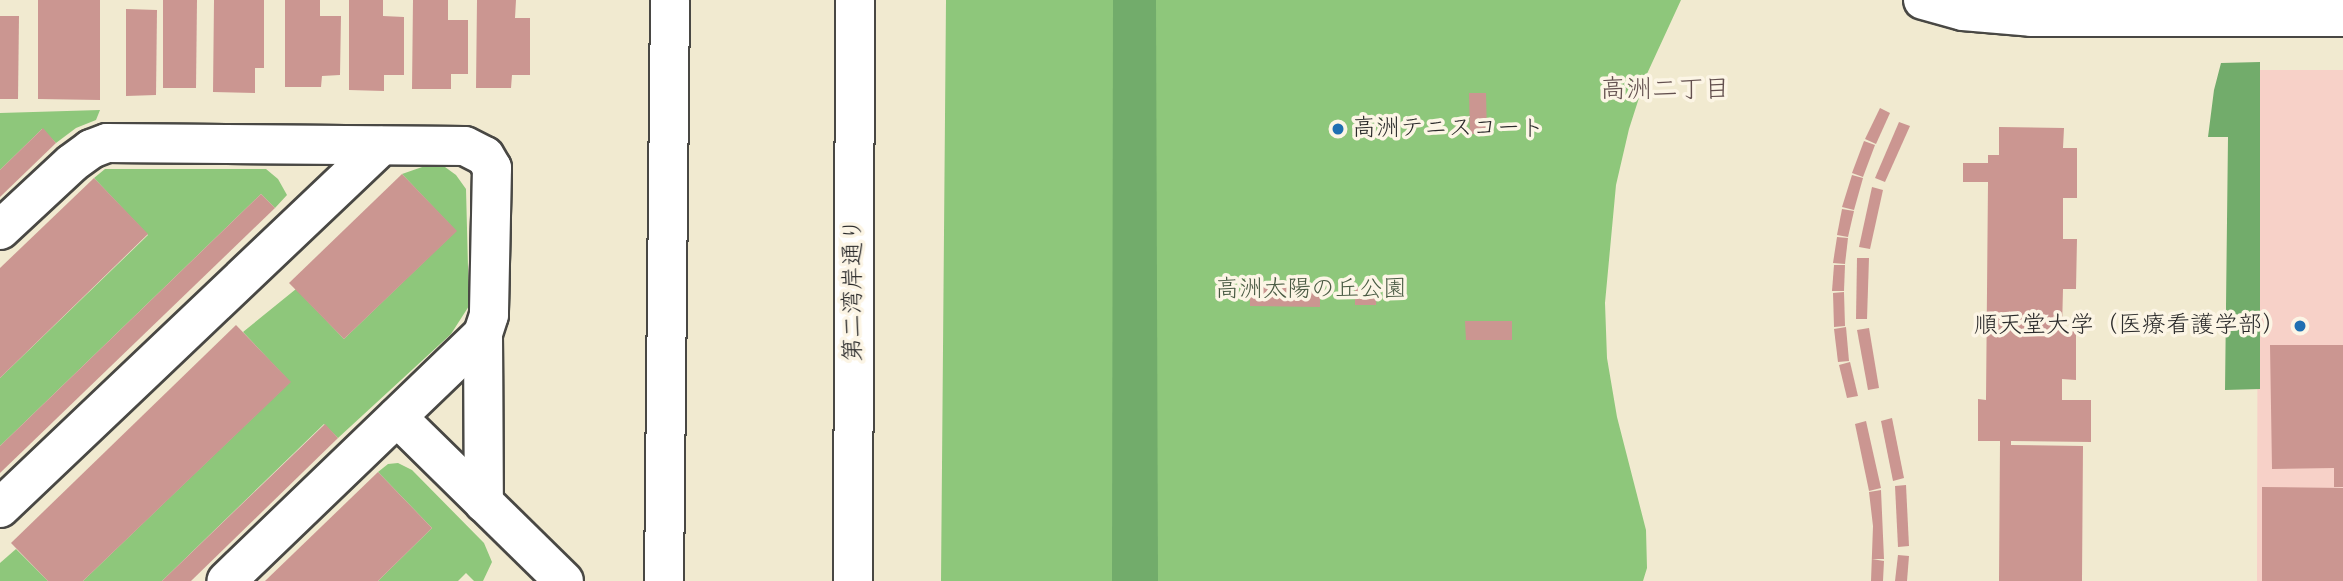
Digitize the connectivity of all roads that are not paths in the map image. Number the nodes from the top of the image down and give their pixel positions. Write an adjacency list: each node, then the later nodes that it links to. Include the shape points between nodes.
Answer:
1 (670, 0): 13 (street)
2 (855, 0): 14 (street, 第二湾岸通り)
3 (1923, 0): 4 (street, via 1963,11 2031,18)
4 (2343, 17)
5 (381, 146): 6 (street, via 107,143 72,163); 7 (street, via 464,146 485,156 492,168 489,315); 10 (street)
6 (0, 230)
7 (483, 334): 8 (street); 9 (street)
8 (397, 417): 9 (street); 12 (street)
9 (484, 503): 11 (street)
10 (0, 508)
11 (541, 574)
12 (226, 581)
13 (664, 581)
14 (852, 581)

